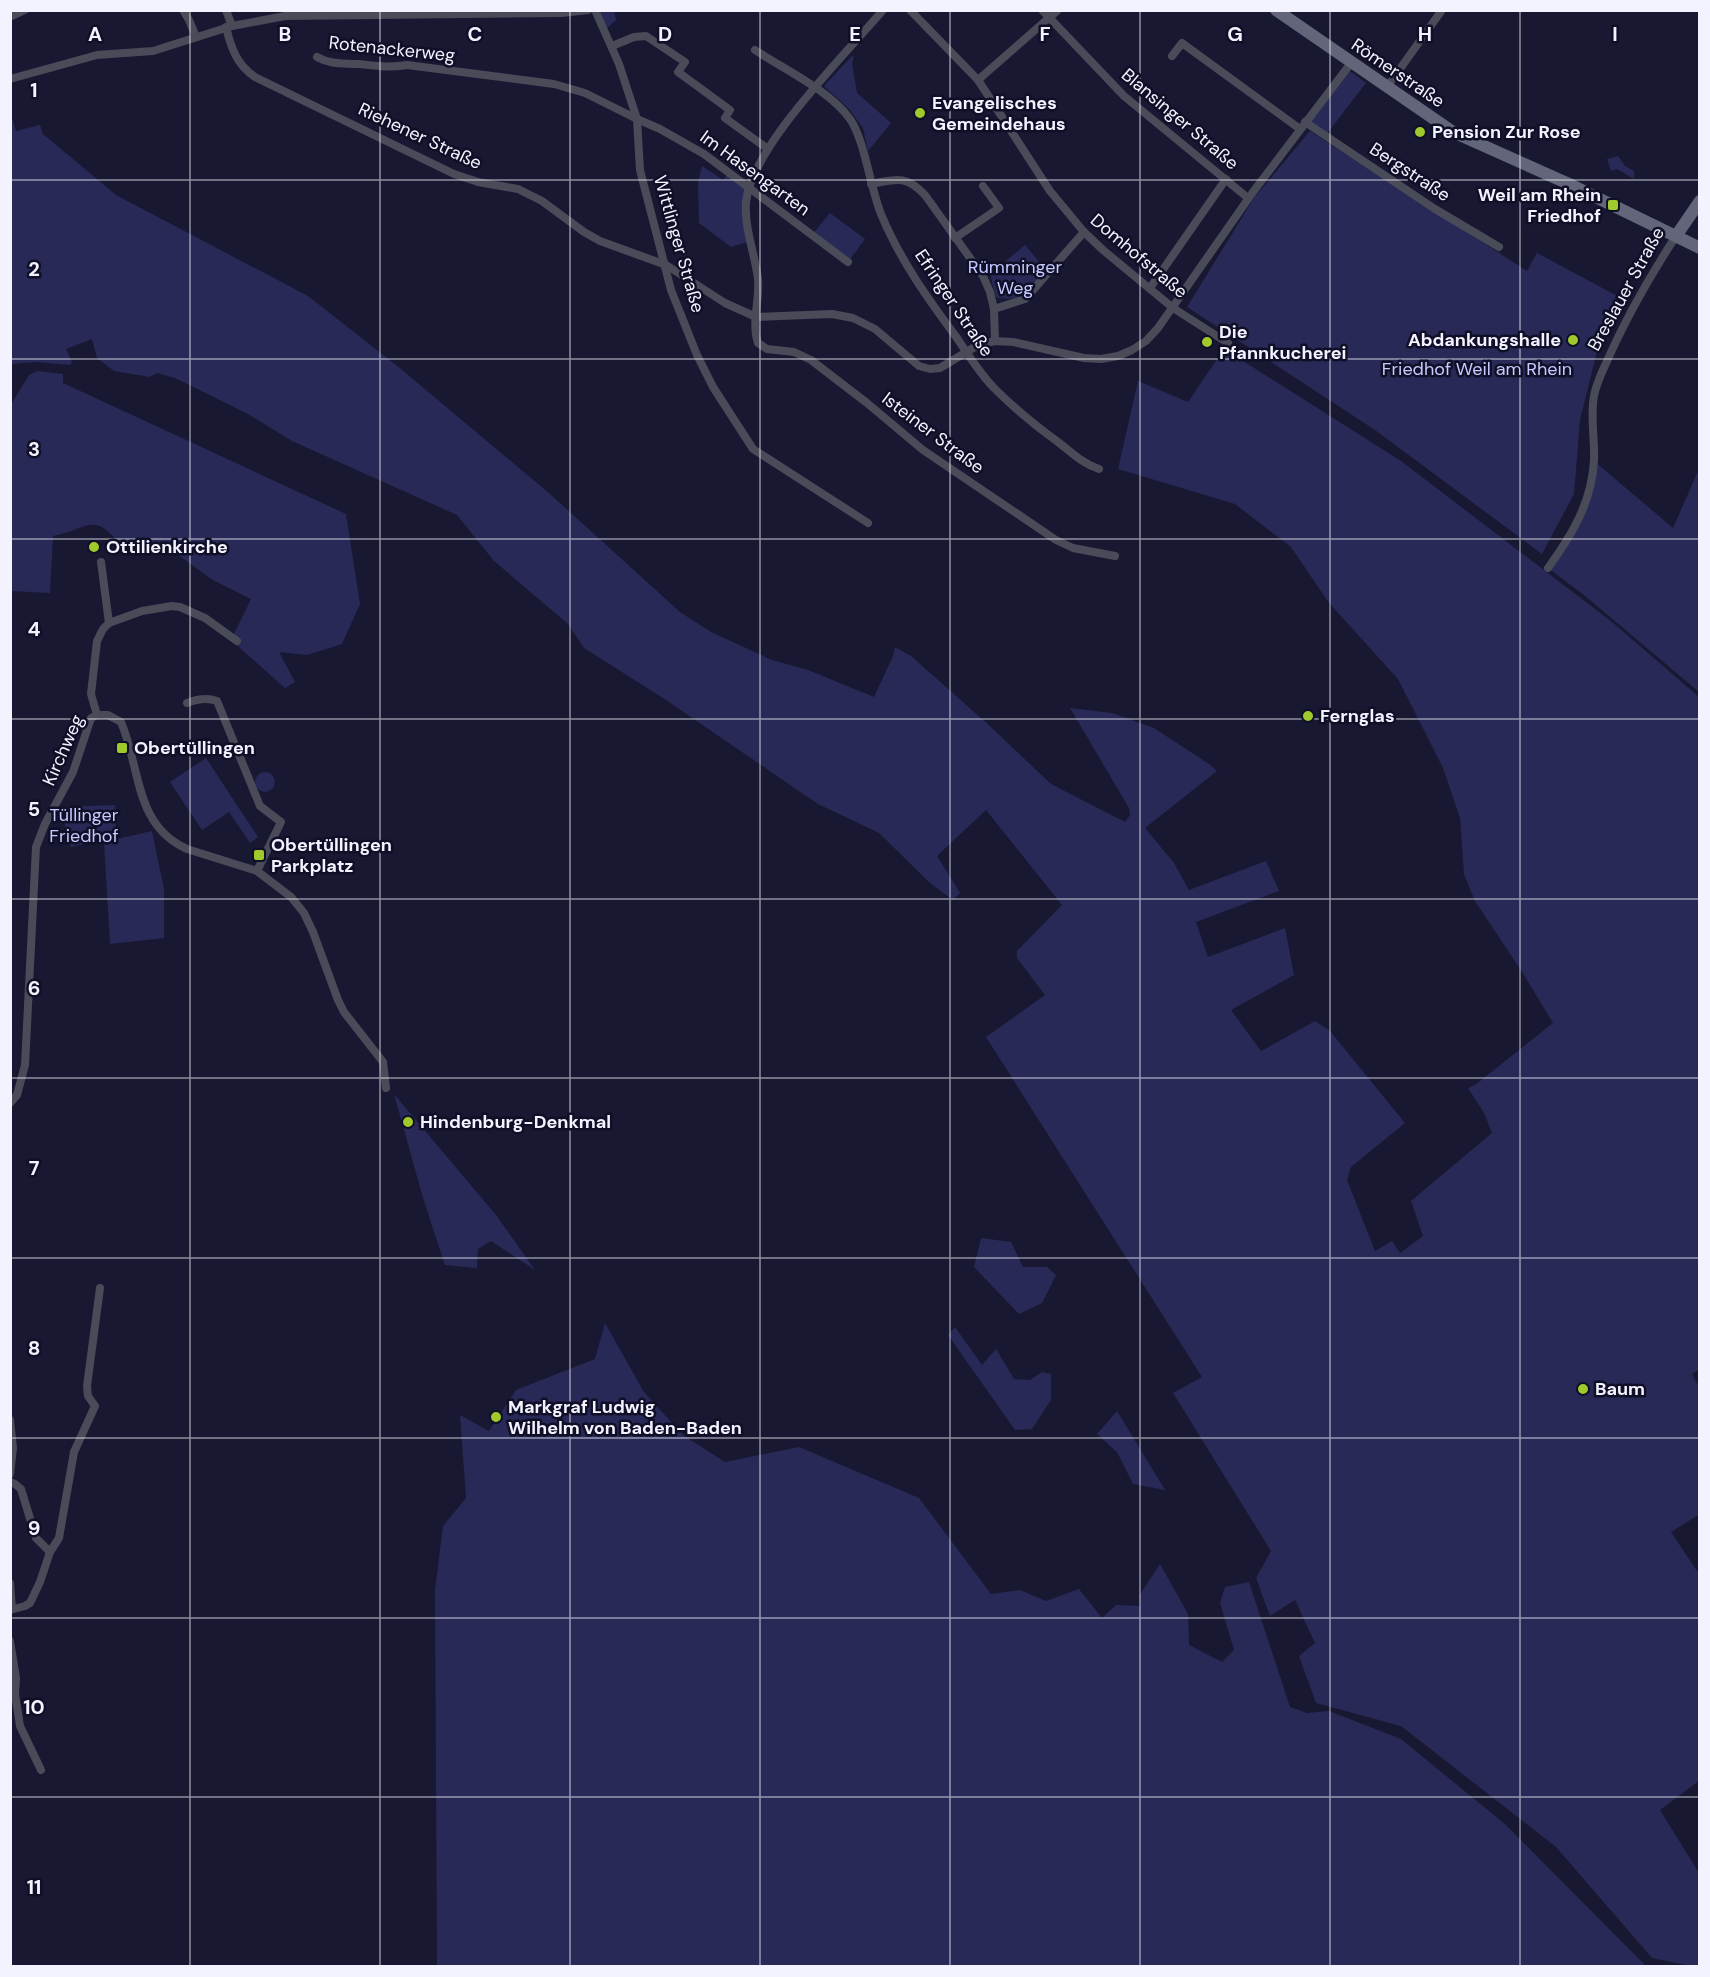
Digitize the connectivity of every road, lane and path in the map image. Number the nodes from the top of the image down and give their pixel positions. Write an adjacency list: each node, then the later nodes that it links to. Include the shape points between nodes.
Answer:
1 (25, 10): 12 (street)
2 (183, 10): 15 (street)
3 (226, 10): 14 (street, Riehener Straße)
4 (588, 10): 14 (street, via 305,15)
5 (595, 10): 16 (street, Wittlinger Straße)
6 (883, 10): 24 (street)
7 (910, 10): 22 (street, Domhofstraße)
8 (1042, 10): 13 (street, Blansinger Straße)
9 (1058, 10): 13 (street)
10 (1276, 10): 20 (street, Römerstraße)
11 (1442, 10): 23 (street)
12 (10, 17)
13 (1050, 18): 22 (street); 28 (street, Blansinger Straße, via 1124,96)
14 (229, 26): 15 (street); 40 (street, Riehener Straße, via 230,48 244,70 255,77 454,174 518,189 600,241)
15 (196, 37): 21 (street, via 153,51 97,55)
16 (612, 46): 25 (street, Wittlinger Straße); 27 (street, via 640,35 651,38 685,62 678,72 730,110 725,118)
17 (755, 51): 24 (street, Efringer Straße)
18 (1172, 56): 26 (street, Bergstraße, via 1182,43)
19 (317, 57): 25 (street, Rotenackerweg, via 337,64 388,68 407,65 554,84 585,93)
20 (1351, 63): 23 (street, Römerstraße); 26 (street)
21 (10, 79)
22 (978, 80): 34 (street, Domhofstraße, via 1050,191)
23 (1387, 87): 35 (street, Römerstraße, via 1453,132)
24 (815, 88): 27 (street); 29 (street, Efringer Straße, via 838,105 854,125)
25 (637, 119): 31 (street, Im Hasengarten, via 704,154); 40 (street, Wittlinger Straße, via 640,170)
26 (1302, 126): 32 (street); 37 (street, Bergstraße)
27 (768, 149): 31 (street)
28 (1226, 179): 32 (street, Blansinger Straße); 41 (street)
29 (871, 184): 36 (street, via 897,179 915,184); 47 (street, Efringer Straße, via 903,261)
30 (982, 186): 36 (street, via 999,208)
31 (750, 187): 39 (street, Im Hasengarten); 44 (street, via 746,214 759,287)
32 (1248, 198): 42 (street)
33 (1700, 201): 35 (street, Breslauer Straße)
34 (1084, 232): 41 (street, Domhofstraße); 43 (street, via 1025,299)
35 (1676, 236): 38 (street, Römerstraße); 52 (street, Breslauer Straße, via 1615,342 1599,379 1594,396 1594,461 1589,497 1566,544)
36 (955, 238): 43 (street, via 983,276)
37 (1499, 247)
38 (1700, 249)
39 (848, 262)
40 (666, 265): 44 (street, Riehener Straße, via 725,303); 49 (street, Wittlinger Straße, via 671,290 697,355 717,395 753,449)
41 (1150, 288): 42 (street, Domhofstraße)
42 (1173, 308): 45 (street, Riehener Straße, via 1146,341 1118,356 1092,359); 46 (street, Domhofstraße)
43 (994, 309): 45 (street)
44 (756, 317): 47 (street, Riehener Straße, via 832,314 853,318 875,329 919,366 930,369 940,368); 50 (street, Isteiner Straße, via 756,336 762,347 794,352 811,360 923,450 1056,540 1073,548)
45 (995, 341): 47 (street, Riehener Straße)
46 (1228, 343)
47 (966, 352): 48 (street, Efringer Straße, via 995,389 1022,413)
48 (1099, 470)
49 (868, 523)
50 (1115, 556)
51 (101, 562): 53 (street)
52 (1548, 568)
53 (109, 623): 54 (street, via 142,611 180,607); 56 (street, Kirchweg, via 97,641 91,694)
54 (237, 641)
55 (187, 703): 57 (street, via 217,700 260,806 281,822)
56 (97, 715): 57 (street, via 121,722 148,811 161,833 187,849); 59 (street, Kirchweg, via 91,718 73,772 36,847 25,1065 23,1081)
57 (257, 872): 58 (street, via 291,897 304,914 338,1000 383,1062)
58 (386, 1088)
59 (10, 1103)
60 (100, 1288): 64 (street, via 87,1386 95,1406 74,1452 59,1538)
61 (10, 1420): 62 (street)
62 (10, 1474)
63 (10, 1482): 64 (street, via 21,1489 36,1538)
64 (50, 1552): 66 (street, via 30,1603)
65 (10, 1583): 66 (street)
66 (11, 1610)
67 (10, 1641): 68 (street, via 21,1726)
68 (41, 1770)

